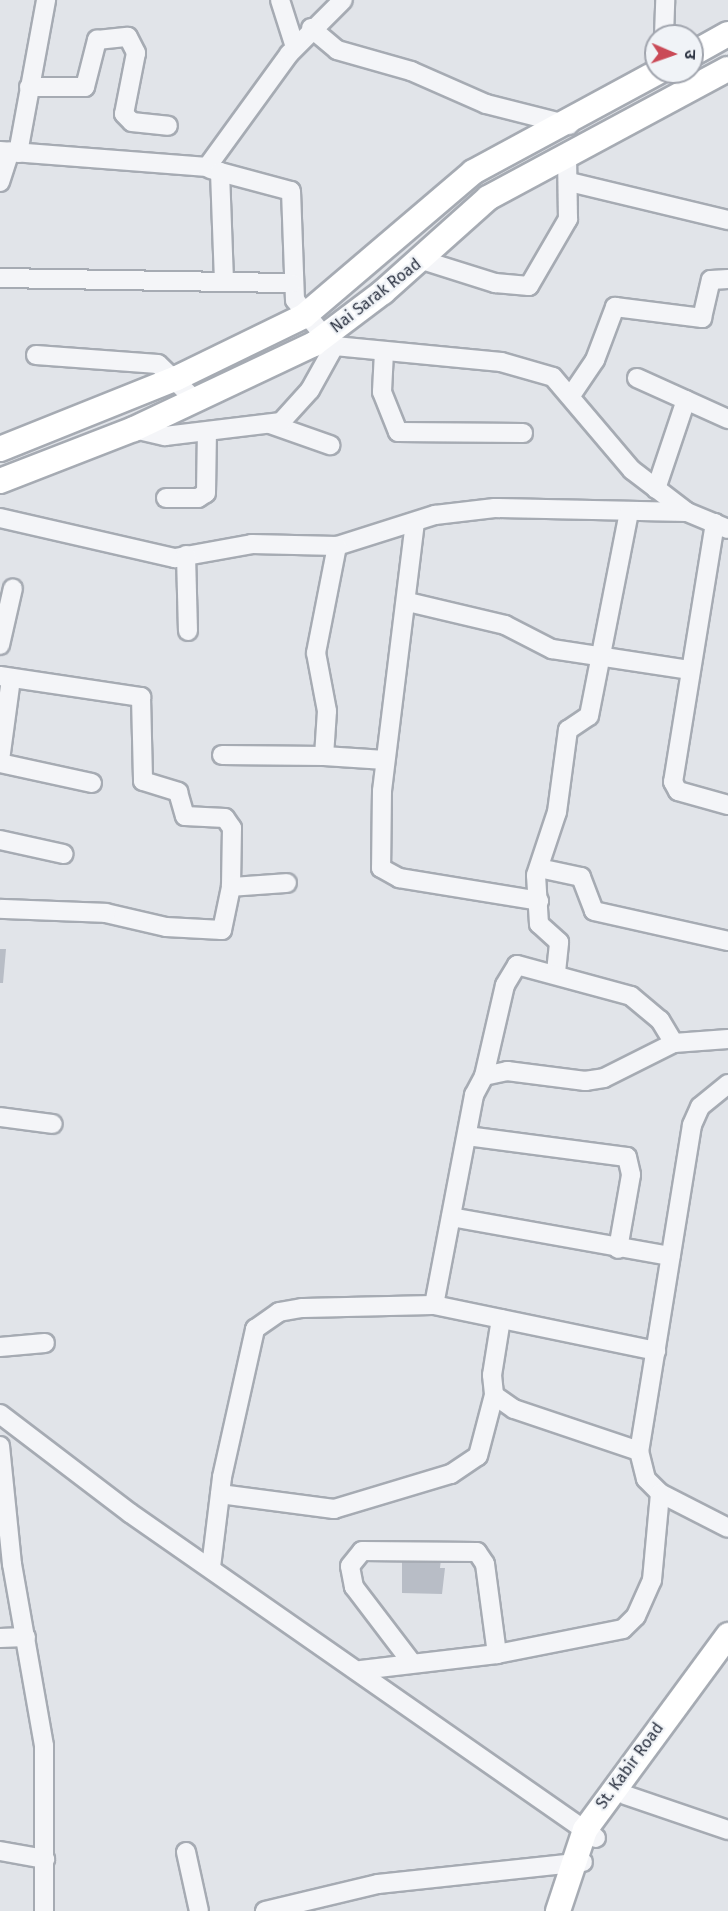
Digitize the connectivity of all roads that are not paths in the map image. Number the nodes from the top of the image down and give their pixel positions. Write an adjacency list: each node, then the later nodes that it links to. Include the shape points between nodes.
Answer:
1 (46, 0): 12 (street)
2 (280, 0): 8 (street)
3 (343, 0): 6 (street)
4 (665, 0): 5 (street)
5 (664, 24)
6 (311, 28): 8 (street); 13 (street, via 337,50 411,71 486,104)
7 (728, 34): 9 (main road)
8 (294, 47): 16 (street)
9 (704, 47)
10 (728, 69): 17 (main road, Nai Sarak Road)
11 (644, 80): 13 (main road, Nai Sarak Road)
12 (29, 87): 14 (street, via 85,87 97,40 128,37 136,52 124,114 132,122); 15 (street)
13 (568, 125): 25 (main road, Nai Sarak Road, via 473,172)
14 (168, 126)
15 (9, 152): 16 (street, via 100,155); 18 (street)
16 (214, 170): 23 (street); 24 (street, via 291,191 295,207)
17 (569, 170): 19 (street); 20 (main road, Nai Sarak Road, via 488,198); 20 (street, via 568,219 529,286 495,283)
18 (0, 182)
19 (728, 220)
20 (422, 260): 26 (main road, Nai Sarak Road)
21 (0, 278): 23 (street)
22 (728, 279): 31 (street, via 711,280 705,315 699,318 625,304 615,307 595,360)
23 (224, 280): 24 (street)
24 (292, 283): 25 (street)
25 (304, 316): 26 (street); 29 (main road, Nai Sarak Road)
26 (325, 342): 27 (street); 33 (main road, Nai Sarak Road); 35 (street, via 293,415)
27 (384, 352): 31 (street, via 531,368 553,377); 38 (street, via 382,392 398,432)
28 (36, 355): 29 (street, via 146,361)
29 (177, 378): 33 (street); 40 (main road, Nai Sarak Road)
30 (637, 378): 32 (street)
31 (572, 394): 42 (street, via 614,452)
32 (686, 400): 34 (street); 42 (street)
33 (196, 401): 36 (main road, Nai Sarak Road)
34 (728, 419)
35 (270, 424): 37 (street); 39 (street)
36 (134, 429): 37 (street, via 165,436); 41 (main road, Nai Sarak Road)
37 (207, 432): 43 (street, via 206,493 198,498)
38 (523, 433)
39 (330, 445)
40 (0, 449)
41 (0, 481)
42 (656, 489): 45 (street)
43 (166, 498)
44 (629, 512): 45 (street); 47 (street, via 495,508); 55 (street)
45 (687, 512): 48 (street)
46 (0, 518): 50 (street, via 163,557)
47 (415, 522): 49 (street); 52 (street)
48 (722, 526): 56 (street)
49 (337, 546): 50 (street, via 252,544); 59 (street, via 316,653 327,711)
50 (186, 555): 53 (street)
51 (13, 588): 54 (street)
52 (408, 602): 55 (street, via 505,625 552,649); 60 (street)
53 (188, 631)
54 (0, 645)
55 (600, 657): 56 (street); 66 (street, via 589,716 568,730 557,812)
56 (690, 670): 63 (street, via 673,782 678,791)
57 (5, 678): 61 (street); 68 (street, via 141,697 143,780 178,792 185,816 229,820)
58 (222, 755): 59 (street)
59 (324, 756): 60 (street)
60 (385, 760): 69 (street, via 380,862 384,873)
61 (0, 762): 62 (street)
62 (92, 783)
63 (728, 805)
64 (0, 840): 65 (street)
65 (63, 854)
66 (539, 868): 69 (street); 71 (street, via 581,877 594,911)
67 (287, 883): 68 (street)
68 (231, 888): 70 (street, via 222,930 166,927 106,913)
69 (539, 901): 72 (street, via 540,927 559,942)
70 (0, 909)
71 (728, 941)
72 (556, 972): 74 (street, via 631,996 660,1020); 75 (street, via 532,964 512,969)
73 (728, 1039): 74 (street)
74 (674, 1043): 75 (street, via 604,1077 585,1081 507,1071)
75 (484, 1076): 79 (street, via 474,1095)
76 (728, 1084): 82 (street, via 700,1107 692,1125)
77 (0, 1118): 78 (street)
78 (53, 1124)
79 (467, 1136): 80 (street); 81 (street, via 627,1157 631,1175)
80 (452, 1217): 81 (street); 83 (street)
81 (618, 1249): 82 (street)
82 (671, 1256): 87 (street)
83 (434, 1305): 84 (street); 93 (street, via 302,1308 265,1318 249,1340)
84 (501, 1319): 87 (street); 88 (street, via 491,1381)
85 (45, 1343): 86 (street)
86 (0, 1347)
87 (656, 1352): 91 (street)
88 (494, 1395): 91 (street, via 514,1408); 93 (street, via 478,1456 451,1474 390,1488 334,1509)
89 (0, 1414): 95 (street)
90 (0, 1446): 97 (street)
91 (639, 1451): 92 (street, via 646,1479)
92 (660, 1493): 94 (street); 99 (street, via 652,1580 636,1616 623,1629)
93 (220, 1494): 95 (street)
94 (728, 1528)
95 (212, 1567): 102 (street)
96 (728, 1635): 105 (main road, St. Kabir Road)
97 (26, 1637): 98 (street); 108 (street, via 44,1746)
98 (0, 1638)
99 (497, 1654): 101 (street); 101 (street, via 485,1564 477,1551 362,1551 350,1566 354,1587)
100 (728, 1661): 103 (main road, St. Kabir Road)
101 (412, 1663): 102 (street)
102 (361, 1670): 105 (street)
103 (625, 1795): 104 (street); 105 (main road, St. Kabir Road)
104 (728, 1830)
105 (591, 1834): 109 (main road, St. Kabir Road)
106 (0, 1851): 108 (street)
107 (186, 1852): 111 (street)
108 (45, 1859): 110 (street)
109 (577, 1863): 112 (street, via 378,1884); 113 (main road, St. Kabir Road); 114 (main road, St. Kabir Road)
110 (44, 1911)
111 (199, 1911)
112 (265, 1911)
113 (558, 1911)
114 (569, 1911)

